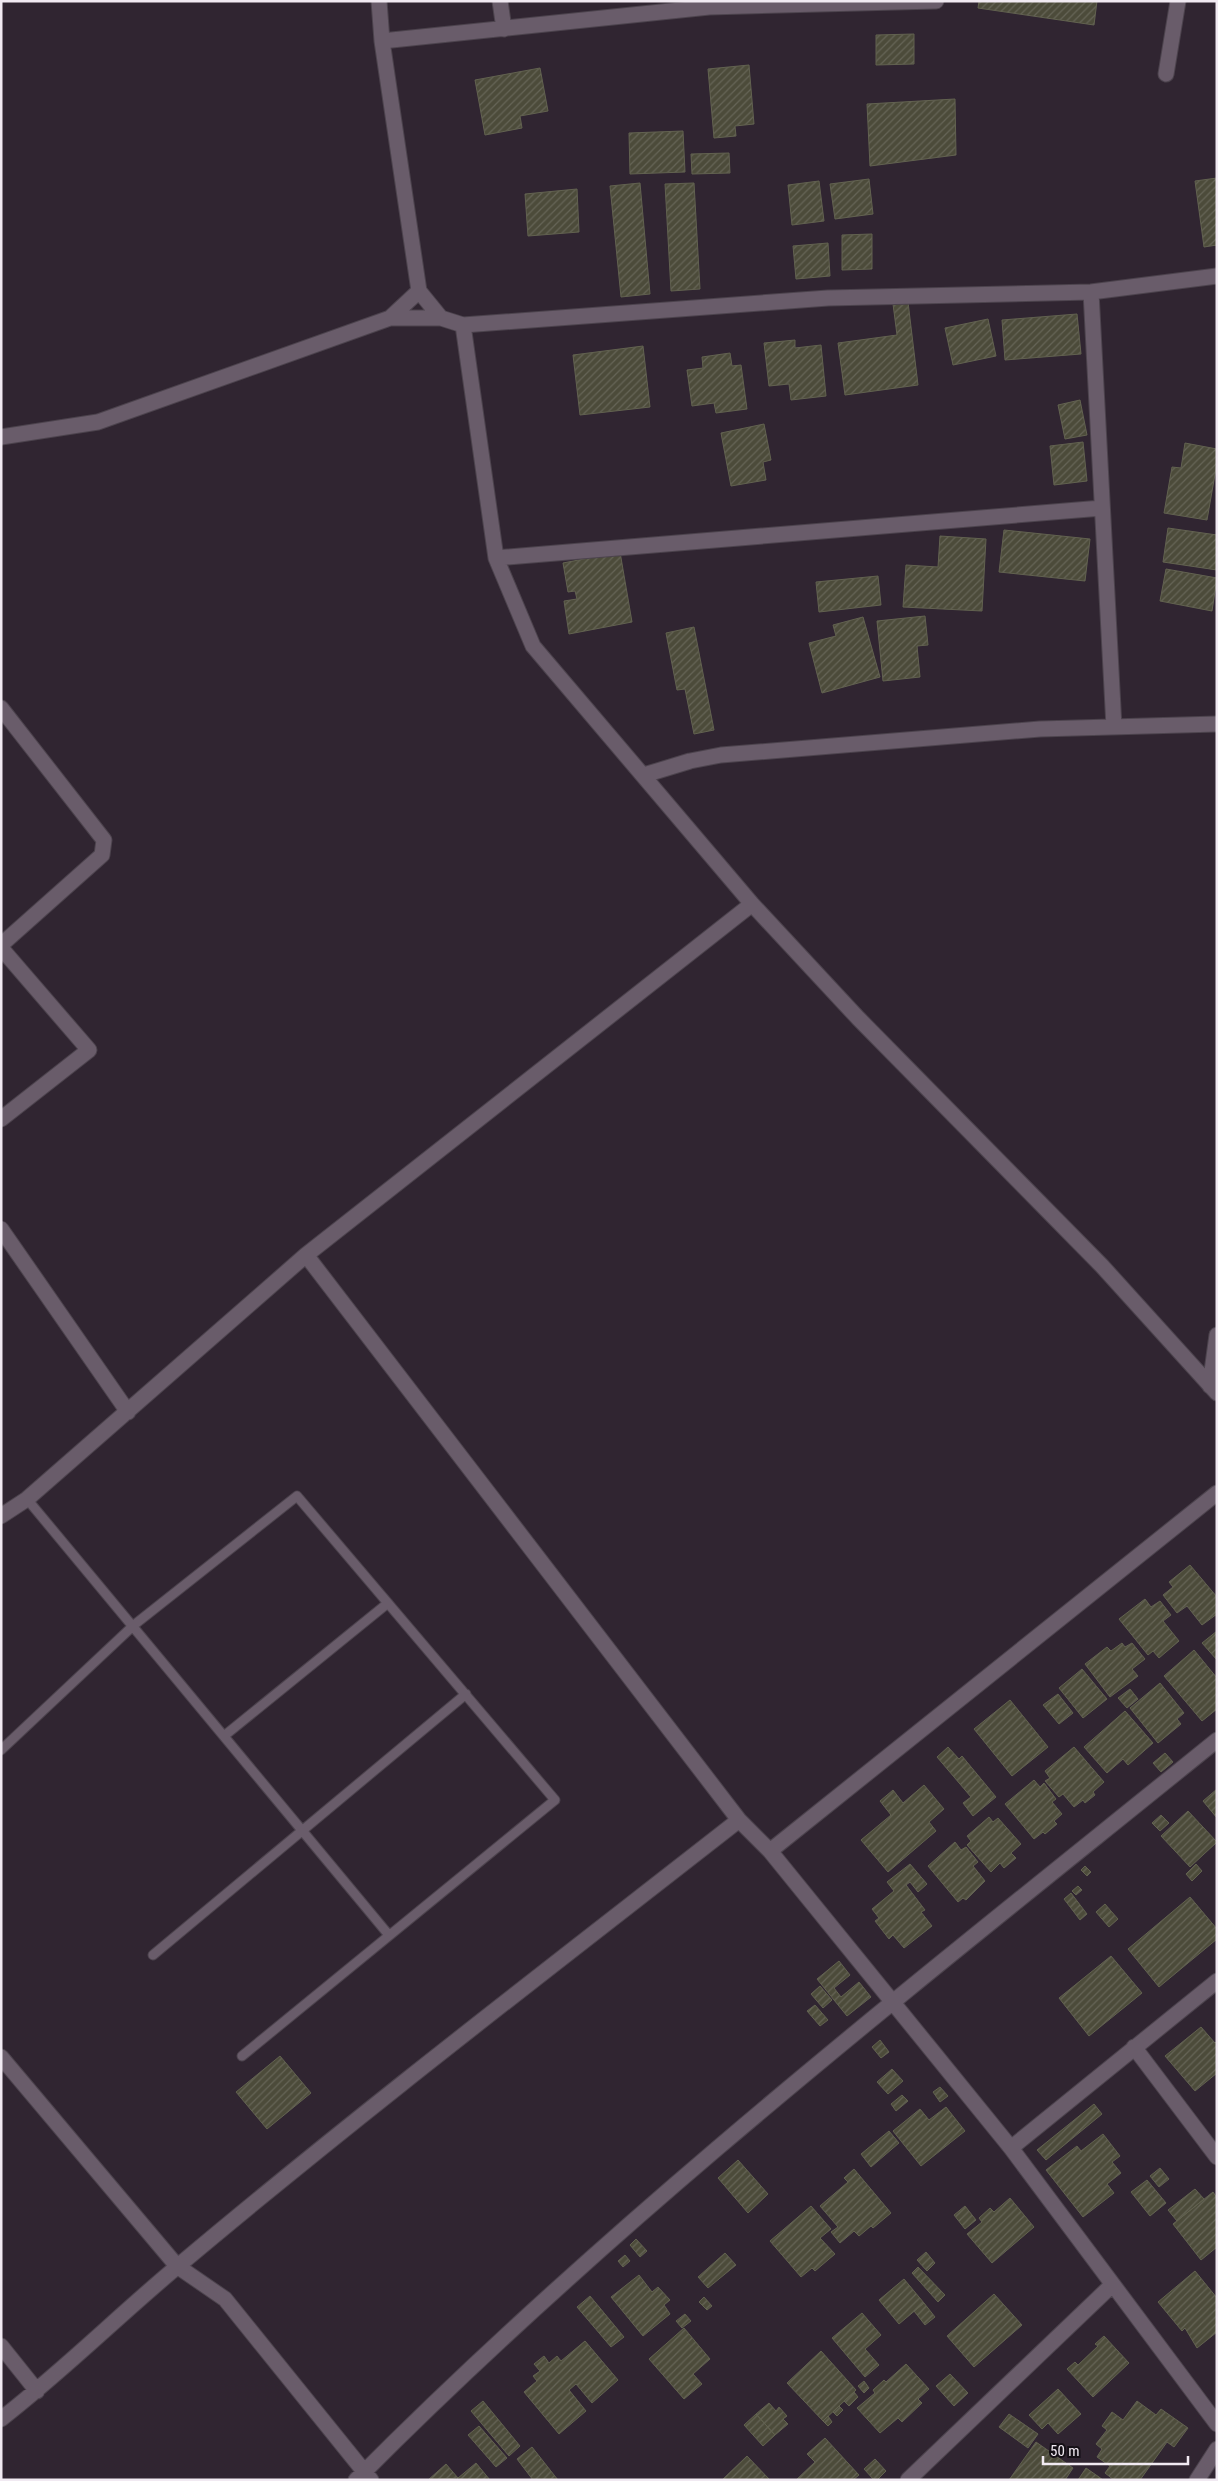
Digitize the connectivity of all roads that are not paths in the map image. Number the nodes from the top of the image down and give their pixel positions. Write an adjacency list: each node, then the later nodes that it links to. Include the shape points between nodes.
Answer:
1 (379, 1): 6 (street)
2 (500, 1): 5 (street)
3 (936, 1): 5 (street, via 709,7)
4 (1178, 1): 7 (street)
5 (504, 29): 6 (street)
6 (382, 41): 9 (street)
7 (1166, 74)
8 (1217, 276): 10 (street)
9 (420, 291): 11 (street); 12 (street)
10 (1091, 292): 13 (street, via 828,298); 15 (street)
11 (390, 318): 12 (street); 14 (street, via 98,422)
12 (441, 318): 13 (street)
13 (463, 325): 16 (street)
14 (1, 437)
15 (1102, 508): 16 (street); 19 (street)
16 (496, 558): 20 (street, via 533,646)
17 (4, 716): 22 (street, via 104,840 102,855)
18 (1217, 724): 19 (street)
19 (1114, 728): 20 (street, via 1040,729 721,755)
20 (644, 776): 21 (street)
21 (752, 904): 25 (street); 27 (street, via 858,1018 1102,1266)
22 (1, 947): 23 (street, via 89,1050)
23 (1, 1119)
24 (1, 1230): 28 (street)
25 (306, 1255): 28 (street); 38 (street)
26 (1217, 1335): 27 (street)
27 (1214, 1390)
28 (128, 1412): 30 (street)
29 (1217, 1494): 40 (street)
30 (27, 1499): 31 (street); 33 (lane)
31 (1, 1516)
32 (388, 1603): 33 (lane, via 297,1496); 34 (lane); 35 (lane)
33 (134, 1625): 35 (lane); 37 (lane)
34 (466, 1694): 39 (lane); 41 (lane, via 555,1800)
35 (224, 1736): 39 (lane)
36 (1217, 1740): 44 (street)
37 (1, 1750)
38 (740, 1820): 40 (street); 50 (street, via 472,2029)
39 (303, 1832): 41 (lane); 42 (lane)
40 (770, 1852): 44 (street)
41 (388, 1934): 46 (lane)
42 (153, 1955)
43 (1217, 1981): 45 (street)
44 (893, 2002): 48 (street); 57 (street, via 657,2200 532,2312)
45 (1134, 2047): 48 (street); 49 (street)
46 (242, 2056)
47 (3, 2065): 50 (street)
48 (1011, 2148): 51 (street)
49 (1217, 2157)
50 (177, 2266): 53 (street); 57 (street, via 225,2299)
51 (1112, 2285): 55 (street); 58 (street)
52 (1, 2346): 53 (street)
53 (37, 2391): 54 (street)
54 (1, 2419)
55 (1217, 2424)
56 (1217, 2449): 59 (street)
57 (364, 2477)
58 (908, 2480)
59 (1196, 2480)

